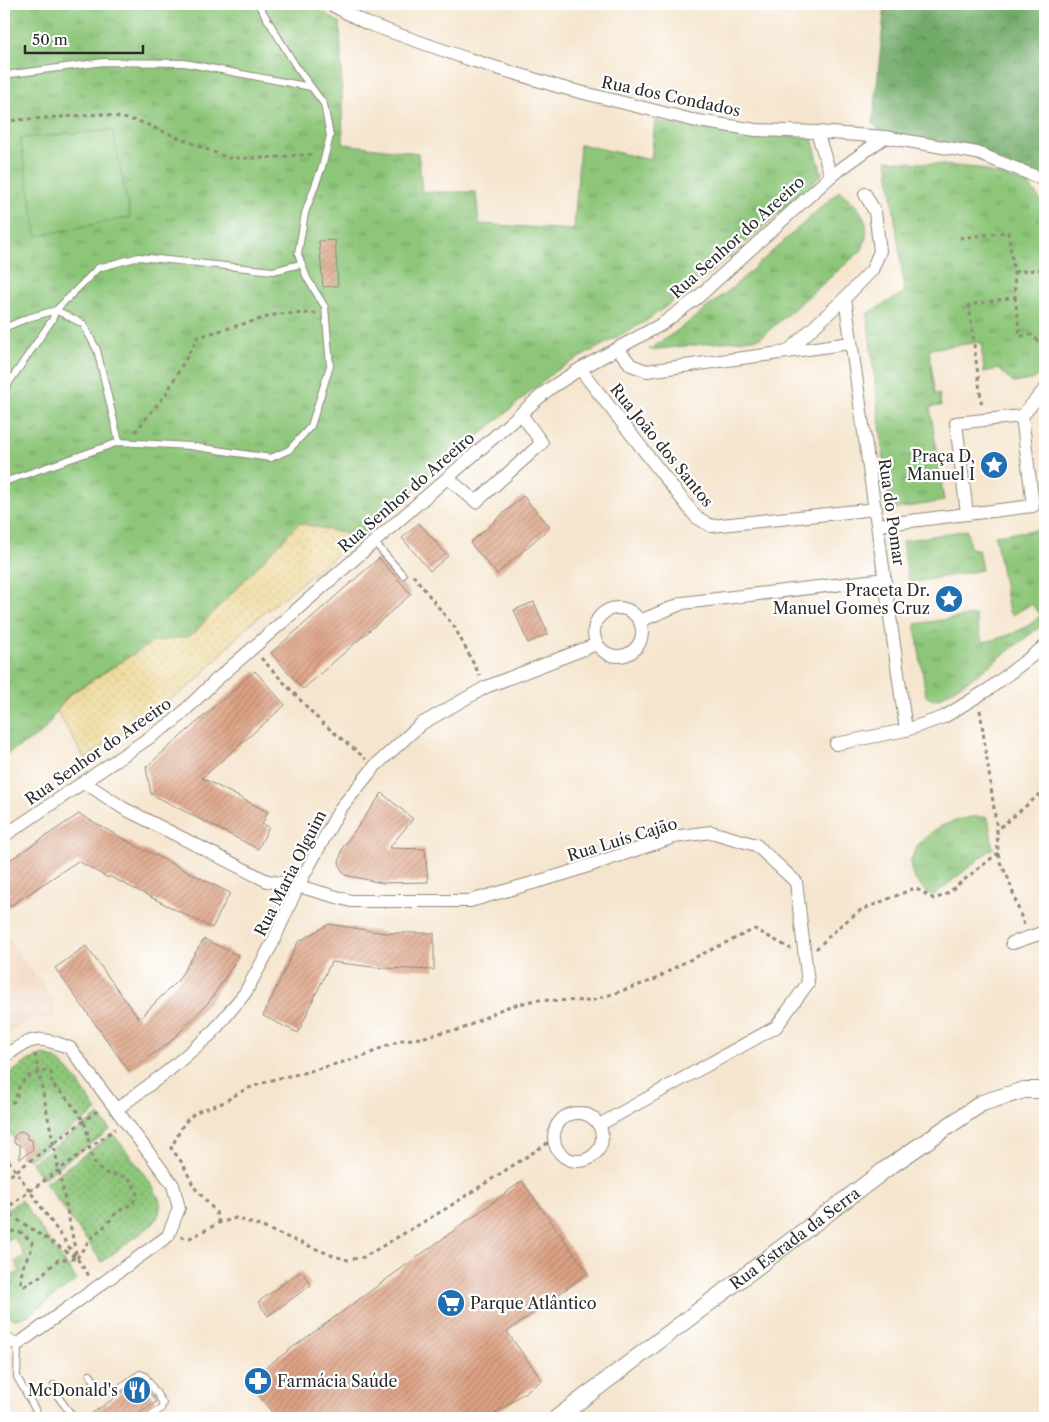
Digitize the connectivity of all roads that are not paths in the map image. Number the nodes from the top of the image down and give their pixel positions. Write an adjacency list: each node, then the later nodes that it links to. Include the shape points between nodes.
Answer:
1 (258, 4): 4 (lane)
2 (330, 4): 5 (street, Rua dos Condados, via 366,23 560,88 692,120 756,130)
3 (4, 75): 4 (lane, via 104,62 184,63)
4 (311, 87): 10 (lane, via 324,104 330,136 305,213 298,254)
5 (817, 132): 6 (street, Rua dos Condados); 7 (street)
6 (885, 137): 7 (street, Rua Senhor do Areeiro); 8 (street, Rua dos Condados, via 977,153)
7 (831, 176): 15 (street, Rua Senhor do Areeiro, via 697,298 662,324)
8 (1045, 180)
9 (865, 194): 11 (street, via 875,212 880,251 872,270)
10 (302, 264): 12 (lane, via 273,271 139,257 98,268); 22 (lane, via 325,307 330,366 312,426 289,450 271,458 190,446)
11 (845, 298): 14 (street, Rua do Pomar); 16 (street)
12 (56, 310): 13 (lane); 19 (lane); 22 (lane, via 83,324 97,350)
13 (4, 328)
14 (850, 343): 16 (street); 25 (street, Rua do Pomar)
15 (618, 349): 16 (street, via 631,365 647,371); 17 (street, Rua Senhor do Areeiro)
16 (786, 352)
17 (580, 369): 20 (street, Rua Senhor do Areeiro, via 549,389); 25 (street, Rua João dos Santos, via 696,517 712,526)
18 (1045, 389): 21 (street)
19 (4, 390)
20 (521, 414): 23 (street, Rua Senhor do Areeiro); 23 (street, via 542,443 512,471 476,502)
21 (1022, 416): 26 (street, via 1033,506); 26 (street, via 956,423)
22 (123, 442): 24 (lane)
23 (448, 478): 28 (street, Rua Senhor do Areeiro)
24 (4, 482)
25 (876, 509): 27 (street, Rua do Pomar)
26 (967, 514): 27 (street)
27 (878, 525): 30 (street, Rua do Pomar)
28 (374, 542): 29 (lane); 36 (street, Rua Senhor do Areeiro, via 174,721)
29 (403, 575)
30 (885, 579): 31 (street, via 682,603); 34 (street, Rua do Pomar)
31 (640, 621): 32 (street, via 641,640 629,654 611,656); 32 (street, via 625,610 607,611 595,625)
32 (597, 644): 38 (street, Rua Maria Olguim, via 486,687 422,724 375,766 340,809)
33 (1045, 646): 34 (street, via 944,717)
34 (906, 730): 35 (street)
35 (836, 744)
36 (84, 782): 37 (street, Rua Senhor do Areeiro); 38 (street, Rua Luís Cajão, via 123,808 267,881)
37 (4, 836)
38 (298, 886): 43 (street, Rua Maria Olguim, via 245,993 204,1040 168,1071); 44 (street, Rua Luís Cajão, via 351,901 470,900 564,874 674,837 711,832 756,845 796,882 808,983 776,1027)
39 (1045, 932): 40 (street)
40 (1012, 943)
41 (4, 1057): 43 (street, via 26,1041 48,1039 70,1048)
42 (1045, 1090): 52 (street, Rua Estrada da Serra, via 1024,1090 982,1103 886,1169)
43 (114, 1105): 46 (street, via 173,1185 179,1208 168,1236)
44 (599, 1126): 44 (street, via 585,1113 567,1115 555,1129 556,1148 571,1160 589,1158 601,1144)
45 (4, 1339): 46 (street)
46 (18, 1344): 49 (lane, via 17,1377)
47 (90, 1375): 51 (lane, via 107,1393 114,1392 140,1374 144,1376 163,1402 161,1409)
48 (54, 1385): 50 (lane, via 56,1394)
49 (40, 1418)
50 (74, 1418)
51 (148, 1418)
52 (557, 1418)

